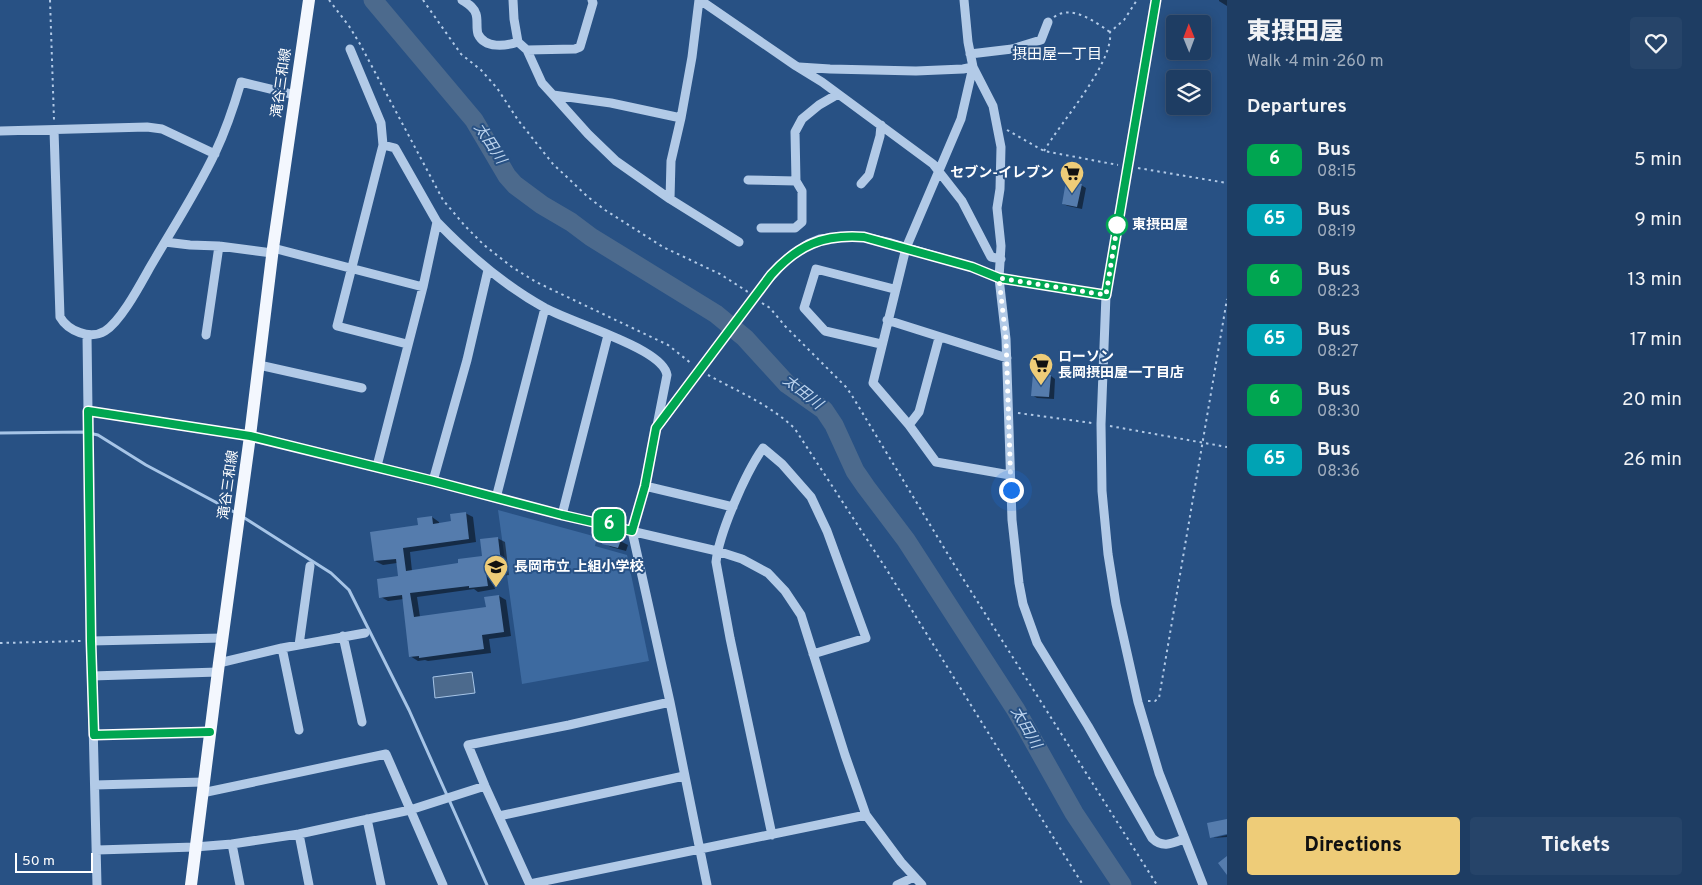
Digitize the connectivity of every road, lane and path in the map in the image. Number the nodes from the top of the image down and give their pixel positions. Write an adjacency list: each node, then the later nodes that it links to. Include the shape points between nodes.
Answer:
1 (50, 0): 26 (path)
2 (309, 0): 21 (main road, 滝谷三和線)
3 (329, 0): 65 (path, via 360,44 443,200 484,245 536,282 668,345)
4 (423, 0): 52 (path, via 461,54 497,88 553,164 588,196 663,247 720,274)
5 (462, 0): 14 (street, via 472,6 482,40 508,45)
6 (513, 0): 14 (street)
7 (592, 0): 16 (street, via 580,47)
8 (700, 0): 18 (street); 23 (street)
9 (964, 0): 17 (street)
10 (1137, 0): 13 (path, via 1124,20)
11 (1156, 0): 31 (street)
12 (1048, 22): 13 (path, via 1056,14 1075,13); 17 (street, via 1041,40 1012,49)
13 (1110, 32): 29 (path, via 1102,64)
14 (518, 42): 16 (street)
15 (350, 49): 28 (street, via 381,123)
16 (527, 50): 22 (street, via 542,83)
17 (970, 54): 19 (street)
18 (796, 66): 19 (street, via 916,71); 20 (street)
19 (973, 67): 25 (street, via 993,106); 32 (street, via 961,119)
20 (838, 94): 24 (street); 34 (street, via 819,105 797,127)
21 (295, 95): 30 (street, via 241,82); 44 (main road, 滝谷三和線)
22 (553, 95): 23 (street); 37 (street, via 616,161)
23 (681, 118): 37 (street, via 671,161)
24 (881, 125): 32 (street, via 933,164); 36 (street, via 869,175)
25 (998, 126): 29 (path); 45 (street)
26 (54, 130): 27 (street); 30 (street, via 162,129); 57 (street, via 60,317 67,326)
27 (0, 132)
28 (383, 145): 38 (street, via 395,148); 46 (street)
29 (1044, 150): 31 (path)
30 (215, 154): 40 (street)
31 (1127, 166): 35 (path); 51 (street)
32 (938, 172): 43 (street); 45 (street, via 962,201 991,257)
33 (748, 180): 34 (street)
34 (796, 181): 39 (street, via 802,190 802,222 795,228)
35 (1227, 183)
36 (862, 184)
37 (670, 199): 41 (street)
38 (437, 222): 47 (street); 49 (street)
39 (761, 228)
40 (165, 242): 42 (street); 57 (street, via 114,322 101,333)
41 (740, 242)
42 (219, 246): 44 (street); 58 (street)
43 (906, 248): 48 (street); 50 (street); 70 (street, bridge, via 848,236 820,239 788,258 762,287)
44 (273, 251): 46 (street); 64 (main road, 滝谷三和線)
45 (1001, 259): 48 (street)
46 (350, 269): 49 (street); 61 (street, via 337,326)
47 (488, 270): 55 (street); 76 (street)
48 (999, 278): 51 (street); 63 (street)
49 (423, 287): 61 (street)
50 (894, 289): 56 (street); 62 (street, via 816,269 804,308 825,331)
51 (1106, 295): 95 (street, via 1102,491 1116,604)
52 (754, 296)
53 (1227, 299): 72 (path)
54 (760, 302): 127 (path, via 770,308 851,394 954,566)
55 (545, 308): 59 (street); 78 (street)
56 (888, 320): 60 (street); 62 (street)
57 (87, 335): 68 (street)
58 (206, 335)
59 (608, 335): 70 (street, via 642,350 666,370); 80 (street)
60 (939, 338): 63 (street); 69 (street, via 919,412)
61 (407, 344): 74 (street)
62 (881, 344): 69 (street, via 873,383)
63 (1006, 358): 75 (street)
64 (259, 365): 67 (street); 71 (main road, 滝谷三和線)
65 (696, 366)
66 (707, 375): 126 (path, via 770,409 795,429)
67 (362, 388)
68 (88, 411): 71 (street); 87 (street)
69 (909, 425): 75 (street, via 936,462)
70 (656, 428): 77 (street)
71 (250, 436): 74 (street); 86 (main road, 滝谷三和線)
72 (1202, 444): 73 (path); 95 (path, via 1159,698)
73 (1227, 447)
74 (377, 466): 76 (street)
75 (1010, 476): 110 (street, via 1019,583 1037,643 1152,838 1158,844)
76 (433, 481): 78 (street)
77 (645, 486): 79 (street); 81 (street)
78 (496, 498): 80 (street)
79 (733, 507): 82 (street); 91 (street, via 763,448 811,497 827,531 866,638)
80 (562, 515): 81 (street)
81 (632, 531): 82 (street); 94 (street)
82 (717, 551): 91 (street, via 756,566 786,591 801,615); 109 (street, via 716,562 730,638)
83 (310, 566): 89 (street)
84 (365, 633): 85 (street)
85 (343, 636): 89 (street); 96 (street)
86 (222, 638): 87 (street); 92 (main road, 滝谷三和線)
87 (91, 641): 88 (path); 93 (street)
88 (0, 644)
89 (299, 645): 90 (street)
90 (282, 648): 92 (street); 97 (street)
91 (814, 654): 105 (street)
92 (218, 668): 93 (street); 98 (main road, 滝谷三和線)
93 (92, 676): 99 (street)
94 (670, 702): 100 (street); 102 (street, via 468,745)
95 (1138, 702): 110 (street, via 1159,773)
96 (362, 722)
97 (298, 730)
98 (210, 732): 99 (street); 103 (main road, 滝谷三和線)
99 (94, 735): 101 (street)
100 (684, 776): 106 (street); 114 (street)
101 (95, 785): 103 (street); 113 (street)
102 (485, 786): 104 (street); 106 (street)
103 (203, 788): 104 (street, via 386,754); 112 (main road, 滝谷三和線)
104 (410, 810): 107 (street); 121 (street)
105 (866, 815): 109 (street); 115 (street)
106 (499, 816): 122 (street)
107 (367, 819): 108 (street); 120 (street)
108 (299, 834): 111 (street); 119 (street)
109 (772, 835): 114 (street)
110 (1184, 839): 128 (street)
111 (232, 844): 112 (street); 118 (street)
112 (195, 847): 113 (street); 117 (main road, 滝谷三和線)
113 (97, 850): 116 (street)
114 (700, 850): 122 (street); 123 (street)
115 (914, 877): 124 (street); 125 (street)
116 (97, 885)
117 (191, 885)
118 (240, 885)
119 (309, 885)
120 (381, 885)
121 (443, 885)
122 (530, 885)
123 (707, 885)
124 (897, 885)
125 (922, 885)
126 (1083, 885)
127 (1157, 885)
128 (1203, 885)

